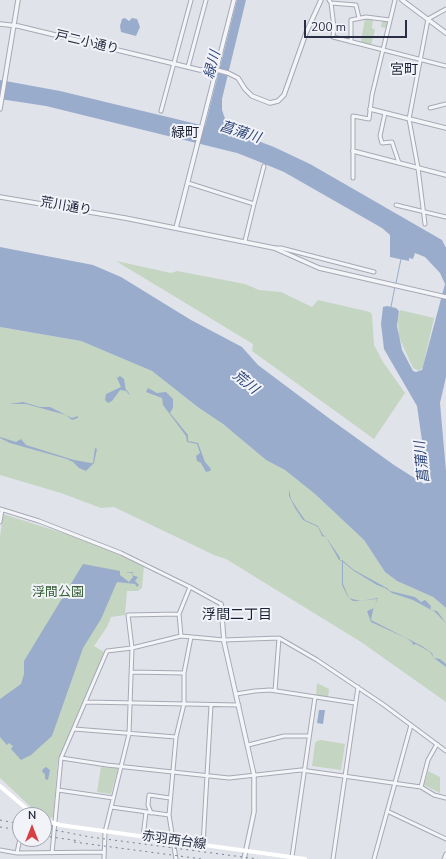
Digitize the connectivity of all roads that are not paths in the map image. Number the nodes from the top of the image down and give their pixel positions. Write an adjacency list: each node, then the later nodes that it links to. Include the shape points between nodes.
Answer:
1 (18, 0): 14 (street)
2 (191, 0): 19 (street)
3 (206, 0): 21 (street)
4 (234, 0): 22 (street)
5 (321, 0): 22 (street, 戸二小通り, via 281,99 270,103 256,98 235,76)
6 (395, 0): 12 (street)
7 (402, 0): 11 (street)
8 (330, 2): 10 (street, via 356,4); 16 (street, via 334,27 332,36)
9 (446, 10): 11 (street)
10 (359, 18): 12 (street); 16 (street, via 351,20)
11 (428, 19): 15 (street); 18 (street)
12 (390, 20): 17 (street)
13 (0, 24): 14 (street, 戸二小通り)
14 (14, 26): 19 (street, 戸二小通り); 26 (street)
15 (446, 33)
16 (351, 42): 17 (street)
17 (383, 50): 18 (street); 25 (street)
18 (421, 60): 20 (street); 29 (street)
19 (174, 63): 21 (street, 戸二小通り); 27 (street)
20 (446, 66)
21 (188, 67): 22 (street, 戸二小通り)
22 (217, 70): 37 (street)
23 (446, 104): 24 (street)
24 (430, 108)
25 (370, 109): 28 (street); 31 (street, via 369,119 353,116)
26 (0, 110)
27 (161, 111)
28 (385, 113): 29 (street); 32 (street, via 380,136 382,143 392,142)
29 (409, 119): 30 (street); 34 (street)
30 (446, 128)
31 (353, 151): 32 (street); 36 (street)
32 (399, 163): 34 (street)
33 (264, 166): 39 (street)
34 (418, 168): 35 (street); 41 (street)
35 (446, 175)
36 (353, 178)
37 (188, 183): 39 (street); 44 (street)
38 (0, 197): 44 (street, 荒川通り)
39 (254, 204): 45 (street)
40 (396, 204): 41 (street)
41 (424, 212): 42 (street); 43 (street)
42 (446, 216)
43 (425, 224)
44 (176, 228): 45 (street, 荒川通り)
45 (245, 242): 46 (street, 荒川通り)
46 (274, 248): 47 (street); 48 (street, 荒川通り, via 319,268)
47 (374, 272)
48 (446, 297)
49 (1, 510): 50 (street); 51 (street, via 39,520 121,553)
50 (0, 522)
51 (190, 587): 52 (street); 53 (street)
52 (221, 604): 57 (street)
53 (179, 614): 54 (street); 58 (street, via 128,615)
54 (181, 636): 55 (street); 58 (street)
55 (191, 637): 57 (street); 60 (street)
56 (279, 638): 57 (street); 61 (street); 62 (street)
57 (224, 640): 63 (street)
58 (132, 648): 59 (street); 65 (street, via 106,653)
59 (131, 672): 60 (street); 66 (street)
60 (184, 673): 67 (street)
61 (358, 687): 68 (street); 71 (street)
62 (274, 691): 63 (street, via 260,690); 64 (street)
63 (236, 694): 70 (street)
64 (315, 697): 68 (street); 74 (street)
65 (85, 702): 66 (street); 72 (street)
66 (130, 703): 67 (street); 73 (street)
67 (184, 704): 69 (street); 75 (street)
68 (355, 704): 85 (street)
69 (211, 705): 70 (street); 84 (street)
70 (239, 706): 77 (street)
71 (411, 724): 76 (street); 86 (street)
72 (74, 729): 73 (street); 79 (street)
73 (129, 734): 75 (street); 80 (street)
74 (309, 736): 77 (street, via 284,736); 81 (street)
75 (176, 737): 82 (street)
76 (436, 744): 78 (street); 88 (street, via 428,760)
77 (248, 745): 83 (street)
78 (446, 751)
79 (62, 758): 80 (street); 89 (street)
80 (121, 766): 82 (street); 90 (street)
81 (304, 770): 83 (street); 85 (street); 113 (street)
82 (173, 772): 84 (street); 91 (street)
83 (254, 775): 84 (street, via 229,778); 108 (street, via 254,812)
84 (206, 776): 105 (street)
85 (345, 776): 86 (street); 118 (street)
86 (395, 783): 88 (street); 95 (street)
87 (0, 786): 93 (main road)
88 (421, 787): 92 (street, via 434,795)
89 (58, 790): 90 (street); 100 (street)
90 (113, 798): 94 (street)
91 (170, 798): 97 (street, via 149,795 148,805); 98 (street)
92 (446, 798)
93 (21, 807)
94 (111, 807): 96 (street); 101 (street)
95 (387, 811): 103 (street); 119 (street)
96 (146, 812): 97 (street); 102 (street)
97 (151, 813): 98 (street)
98 (169, 815): 104 (street)
99 (52, 823): 100 (main road, 赤羽西台線)
100 (55, 824): 101 (main road, 赤羽西台線); 111 (street)
101 (105, 832): 102 (main road, 赤羽西台線); 109 (street)
102 (143, 837): 104 (main road, 赤羽西台線)
103 (446, 839)
104 (173, 841): 105 (main road, 赤羽西台線); 115 (street)
105 (203, 845): 108 (main road, 赤羽西台線)
106 (18, 847): 110 (street)
107 (0, 850): 110 (street)
108 (246, 851): 113 (main road, 赤羽西台線); 116 (street)
109 (104, 852): 111 (street); 114 (street)
110 (17, 853): 111 (street)
111 (52, 853)
112 (446, 854): 120 (street)
113 (292, 857): 117 (main road, 赤羽西台線)
114 (104, 859)
115 (176, 859)
116 (244, 859)
117 (304, 859)
118 (333, 859)
119 (374, 859)
120 (444, 859)

